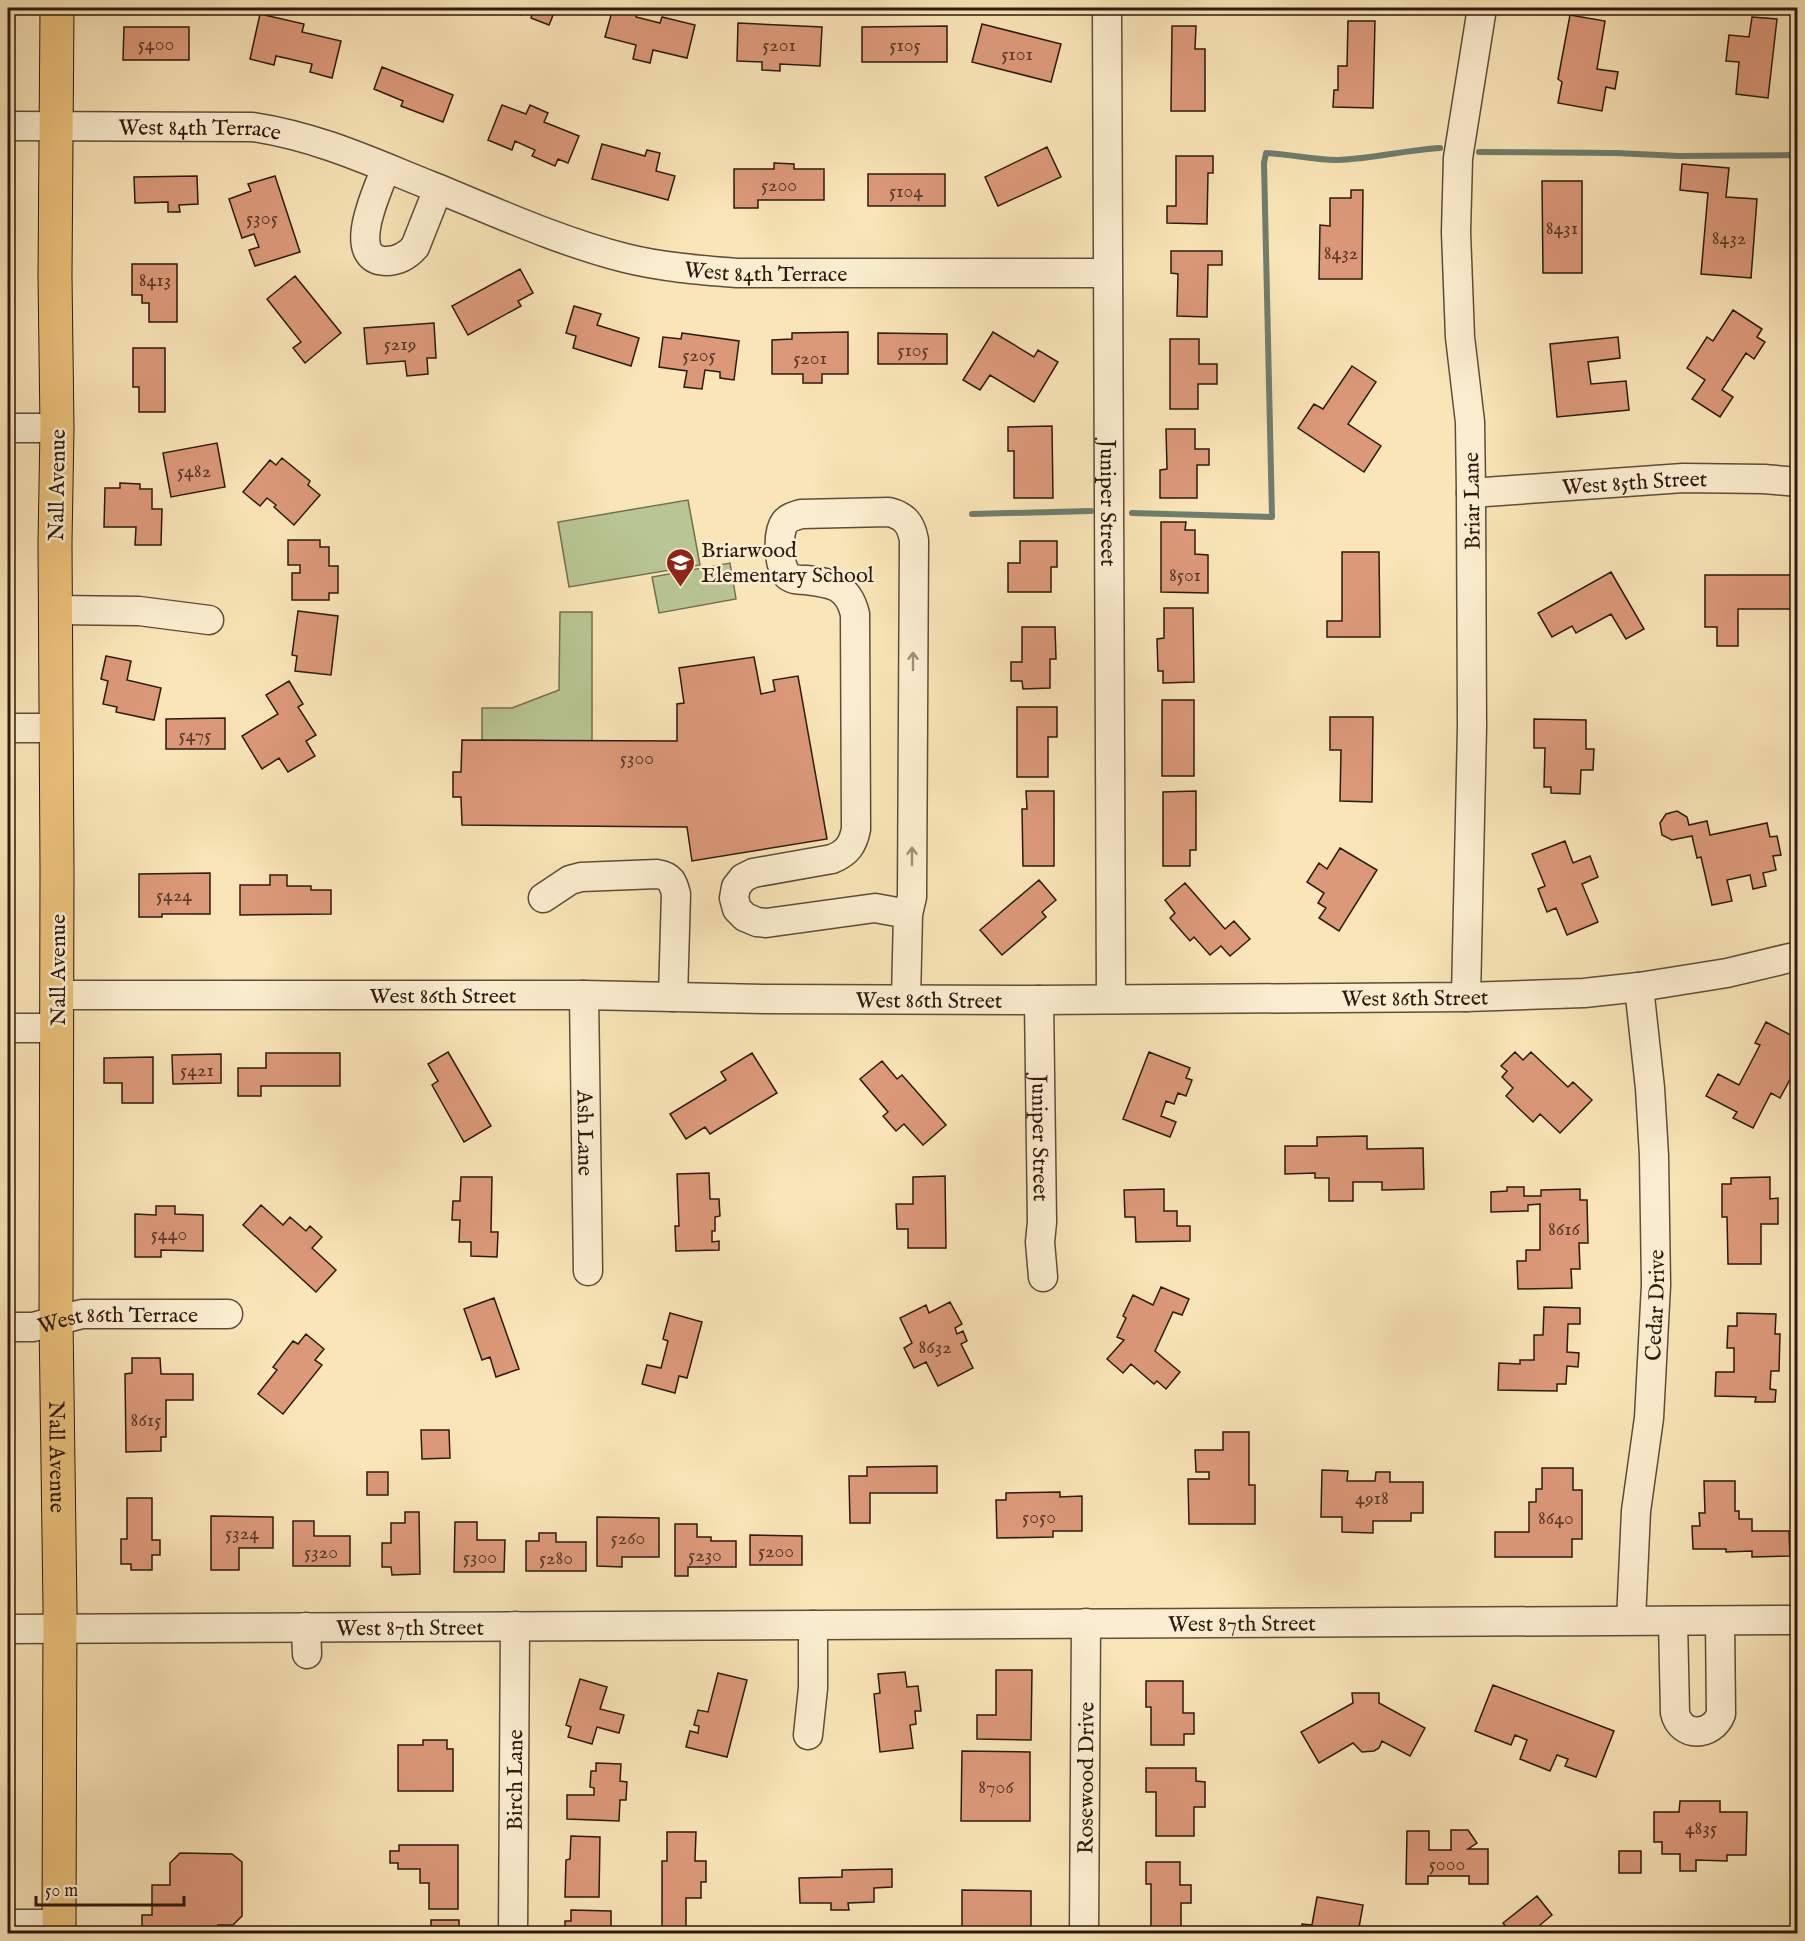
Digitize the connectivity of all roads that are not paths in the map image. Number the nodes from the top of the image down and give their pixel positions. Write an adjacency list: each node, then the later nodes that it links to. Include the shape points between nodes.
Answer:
1 (57, 8): 5 (main road, Nall Avenue)
2 (1107, 8): 8 (street, Juniper Street)
3 (1482, 8): 12 (street, Briar Lane, via 1458,158 1456,232)
4 (8, 126): 5 (street, West 84th Terrace)
5 (57, 126): 6 (street, West 84th Terrace, via 253,127 311,139); 10 (main road, Nall Avenue)
6 (386, 168): 7 (street, West 84th Terrace); 7 (street, via 365,231 370,254 382,261 402,258 415,247)
7 (438, 189): 8 (street, West 84th Terrace, via 565,239 625,258 686,269 737,273)
8 (1107, 273): 26 (street, Juniper Street)
9 (8, 428): 10 (street)
10 (57, 428): 13 (main road, Nall Avenue)
11 (1797, 482): 12 (street, West 85th Street, via 1683,478)
12 (1472, 493): 24 (street, Briar Lane)
13 (56, 610): 14 (street, via 139,611); 16 (main road, Nall Avenue)
14 (209, 620)
15 (8, 728): 16 (street)
16 (57, 728): 21 (main road, Nall Avenue)
17 (543, 898): 23 (street, via 581,877 657,874 671,878 676,894)
18 (908, 914): 18 (street, one-way to 18, via 912,897 912,530 900,515 889,512 801,514 783,524 780,534 781,560 788,576 836,585 850,598 855,614 856,829 850,848 843,855 753,873 736,887 734,898 745,917 766,923 874,908); 25 (street)
19 (1797, 956): 20 (street, West 86th Street, via 1727,973)
20 (1639, 987): 24 (street, West 86th Street); 35 (street, Cedar Drive, via 1654,1156 1656,1285 1649,1418 1636,1511)
21 (56, 995): 22 (street, West 86th Street); 29 (main road, Nall Avenue)
22 (585, 995): 23 (street, West 86th Street); 30 (street, Ash Lane)
23 (673, 997): 25 (street, West 86th Street)
24 (1466, 997): 26 (street, West 86th Street)
25 (906, 999): 27 (street, West 86th Street)
26 (1111, 999): 27 (street, West 86th Street)
27 (1039, 1000): 31 (street, Juniper Street)
28 (8, 1028): 29 (street)
29 (57, 1028): 33 (main road, Nall Avenue)
30 (588, 1270)
31 (1043, 1277)
32 (228, 1314): 33 (street, West 86th Terrace, via 82,1314)
33 (56, 1320): 34 (street, West 86th Terrace, via 33,1327); 43 (main road, Nall Avenue)
34 (8, 1327)
35 (1632, 1620): 37 (street, West 87th Street); 39 (street, West 87th Street)
36 (1797, 1620): 38 (street, West 87th Street)
37 (1673, 1621): 38 (street, West 87th Street); 38 (street, via 1675,1713 1680,1724 1701,1732 1718,1722 1720,1714)
38 (1720, 1621)
39 (1086, 1623): 40 (street, West 87th Street); 48 (street, Rosewood Drive)
40 (813, 1625): 41 (street, West 87th Street); 44 (street)
41 (515, 1626): 43 (street, West 87th Street, via 307,1640); 47 (street, Birch Lane)
42 (8, 1629): 43 (street, West 87th Street)
43 (60, 1629): 46 (main road, Nall Avenue)
44 (808, 1735)
45 (8, 1924): 46 (street)
46 (59, 1929)
47 (513, 1934)
48 (1084, 1934)

